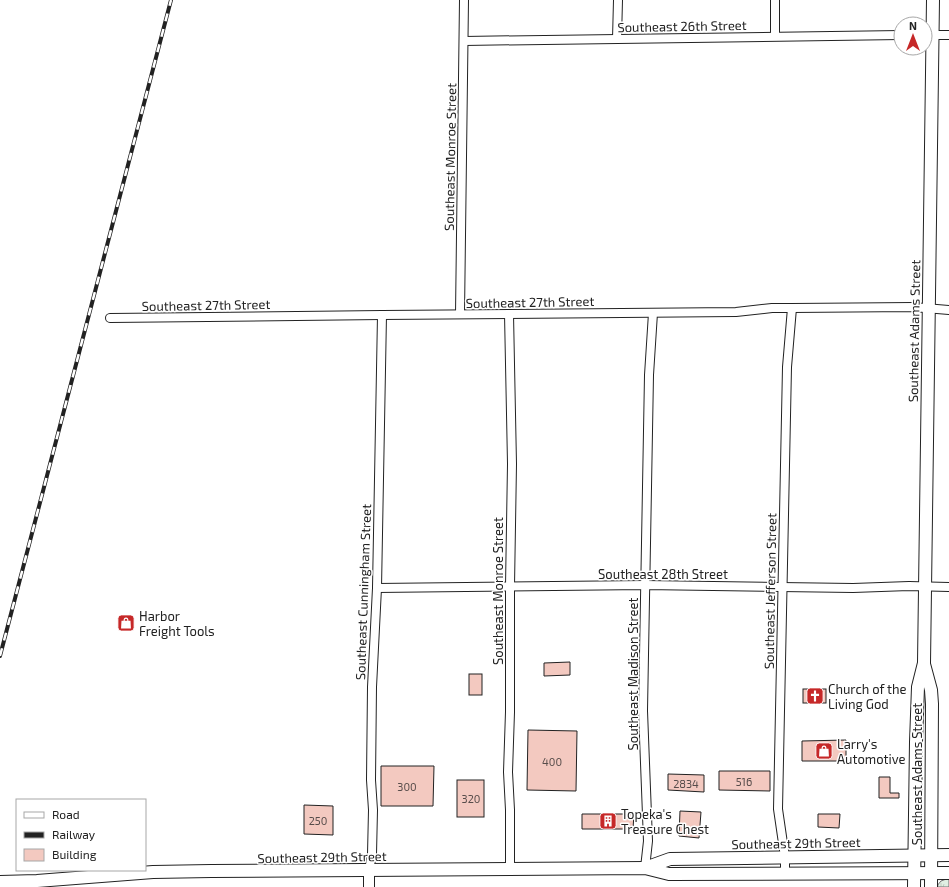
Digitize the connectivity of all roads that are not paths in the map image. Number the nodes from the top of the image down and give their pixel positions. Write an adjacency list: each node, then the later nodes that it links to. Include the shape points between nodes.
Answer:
1 (464, 0): 11 (street, Southeast Monroe Street)
2 (618, 0): 10 (street)
3 (776, 0): 9 (street)
4 (933, 0): 5 (main road, Southeast Adams Street)
5 (931, 16)
6 (893, 35): 9 (street, Southeast 26th Street)
7 (933, 35): 8 (street)
8 (949, 35)
9 (775, 36): 10 (street, Southeast 26th Street)
10 (617, 39): 11 (street, Southeast 26th Street)
11 (464, 41): 18 (street, Southeast Monroe Street)
12 (929, 56): 14 (main road, Southeast Adams Street)
13 (792, 308): 14 (street, Southeast 27th Street); 16 (street, Southeast 27th Street); 24 (street, Southeast Jefferson Street, via 787,367)
14 (928, 309): 15 (street, Southeast 27th Street); 23 (main road, Southeast Adams Street)
15 (949, 310)
16 (653, 313): 19 (street, Southeast 27th Street); 21 (street, Southeast Madison Street, via 649,375)
17 (382, 314): 18 (street, Southeast 27th Street); 20 (street, Southeast 27th Street); 26 (street, Southeast Cunningham Street)
18 (460, 314): 19 (street, Southeast 27th Street)
19 (509, 314): 22 (street, Southeast Monroe Street, via 512,464)
20 (110, 318)
21 (645, 585): 22 (street, Southeast 28th Street); 24 (street, Southeast 28th Street); 32 (street, Southeast Madison Street, via 643,711 648,841)
22 (510, 586): 26 (street, Southeast 28th Street); 33 (street, Southeast Monroe Street)
23 (925, 586): 24 (street, Southeast 28th Street); 25 (street, Southeast 28th Street); 27 (main road, Southeast Adams Street)
24 (782, 587): 31 (street, Southeast Jefferson Street, via 778,809)
25 (949, 587)
26 (377, 588): 34 (street, Southeast Cunningham Street, via 372,687 372,854)
27 (924, 663): 29 (main road, Southeast Adams Street, via 918,687); 30 (main road, Southeast Adams Street, via 932,704)
28 (949, 855): 30 (main road, Southeast 29th Street)
29 (914, 856): 30 (main road, Southeast 29th Street); 31 (main road, Southeast 29th Street); 35 (main road, Southeast Adams Street)
30 (931, 856): 36 (main road, Southeast Adams Street)
31 (785, 857): 32 (main road, Southeast 29th Street, via 670,859); 38 (street, Southeast Jefferson Street)
32 (645, 868): 33 (main road, Southeast 29th Street); 38 (main road, Southeast 29th Street, via 669,874)
33 (510, 869): 34 (main road, Southeast 29th Street)
34 (369, 870): 39 (main road, Southeast 29th Street, via 154,872); 40 (street)
35 (914, 873): 36 (main road, Southeast 29th Street); 38 (main road, Southeast 29th Street); 41 (main road, Southeast Adams Street)
36 (931, 873): 37 (main road, Southeast 29th Street); 42 (main road, Southeast Adams Street)
37 (949, 873)
38 (785, 874)
39 (0, 882)
40 (369, 887)
41 (914, 887)
42 (931, 887)

